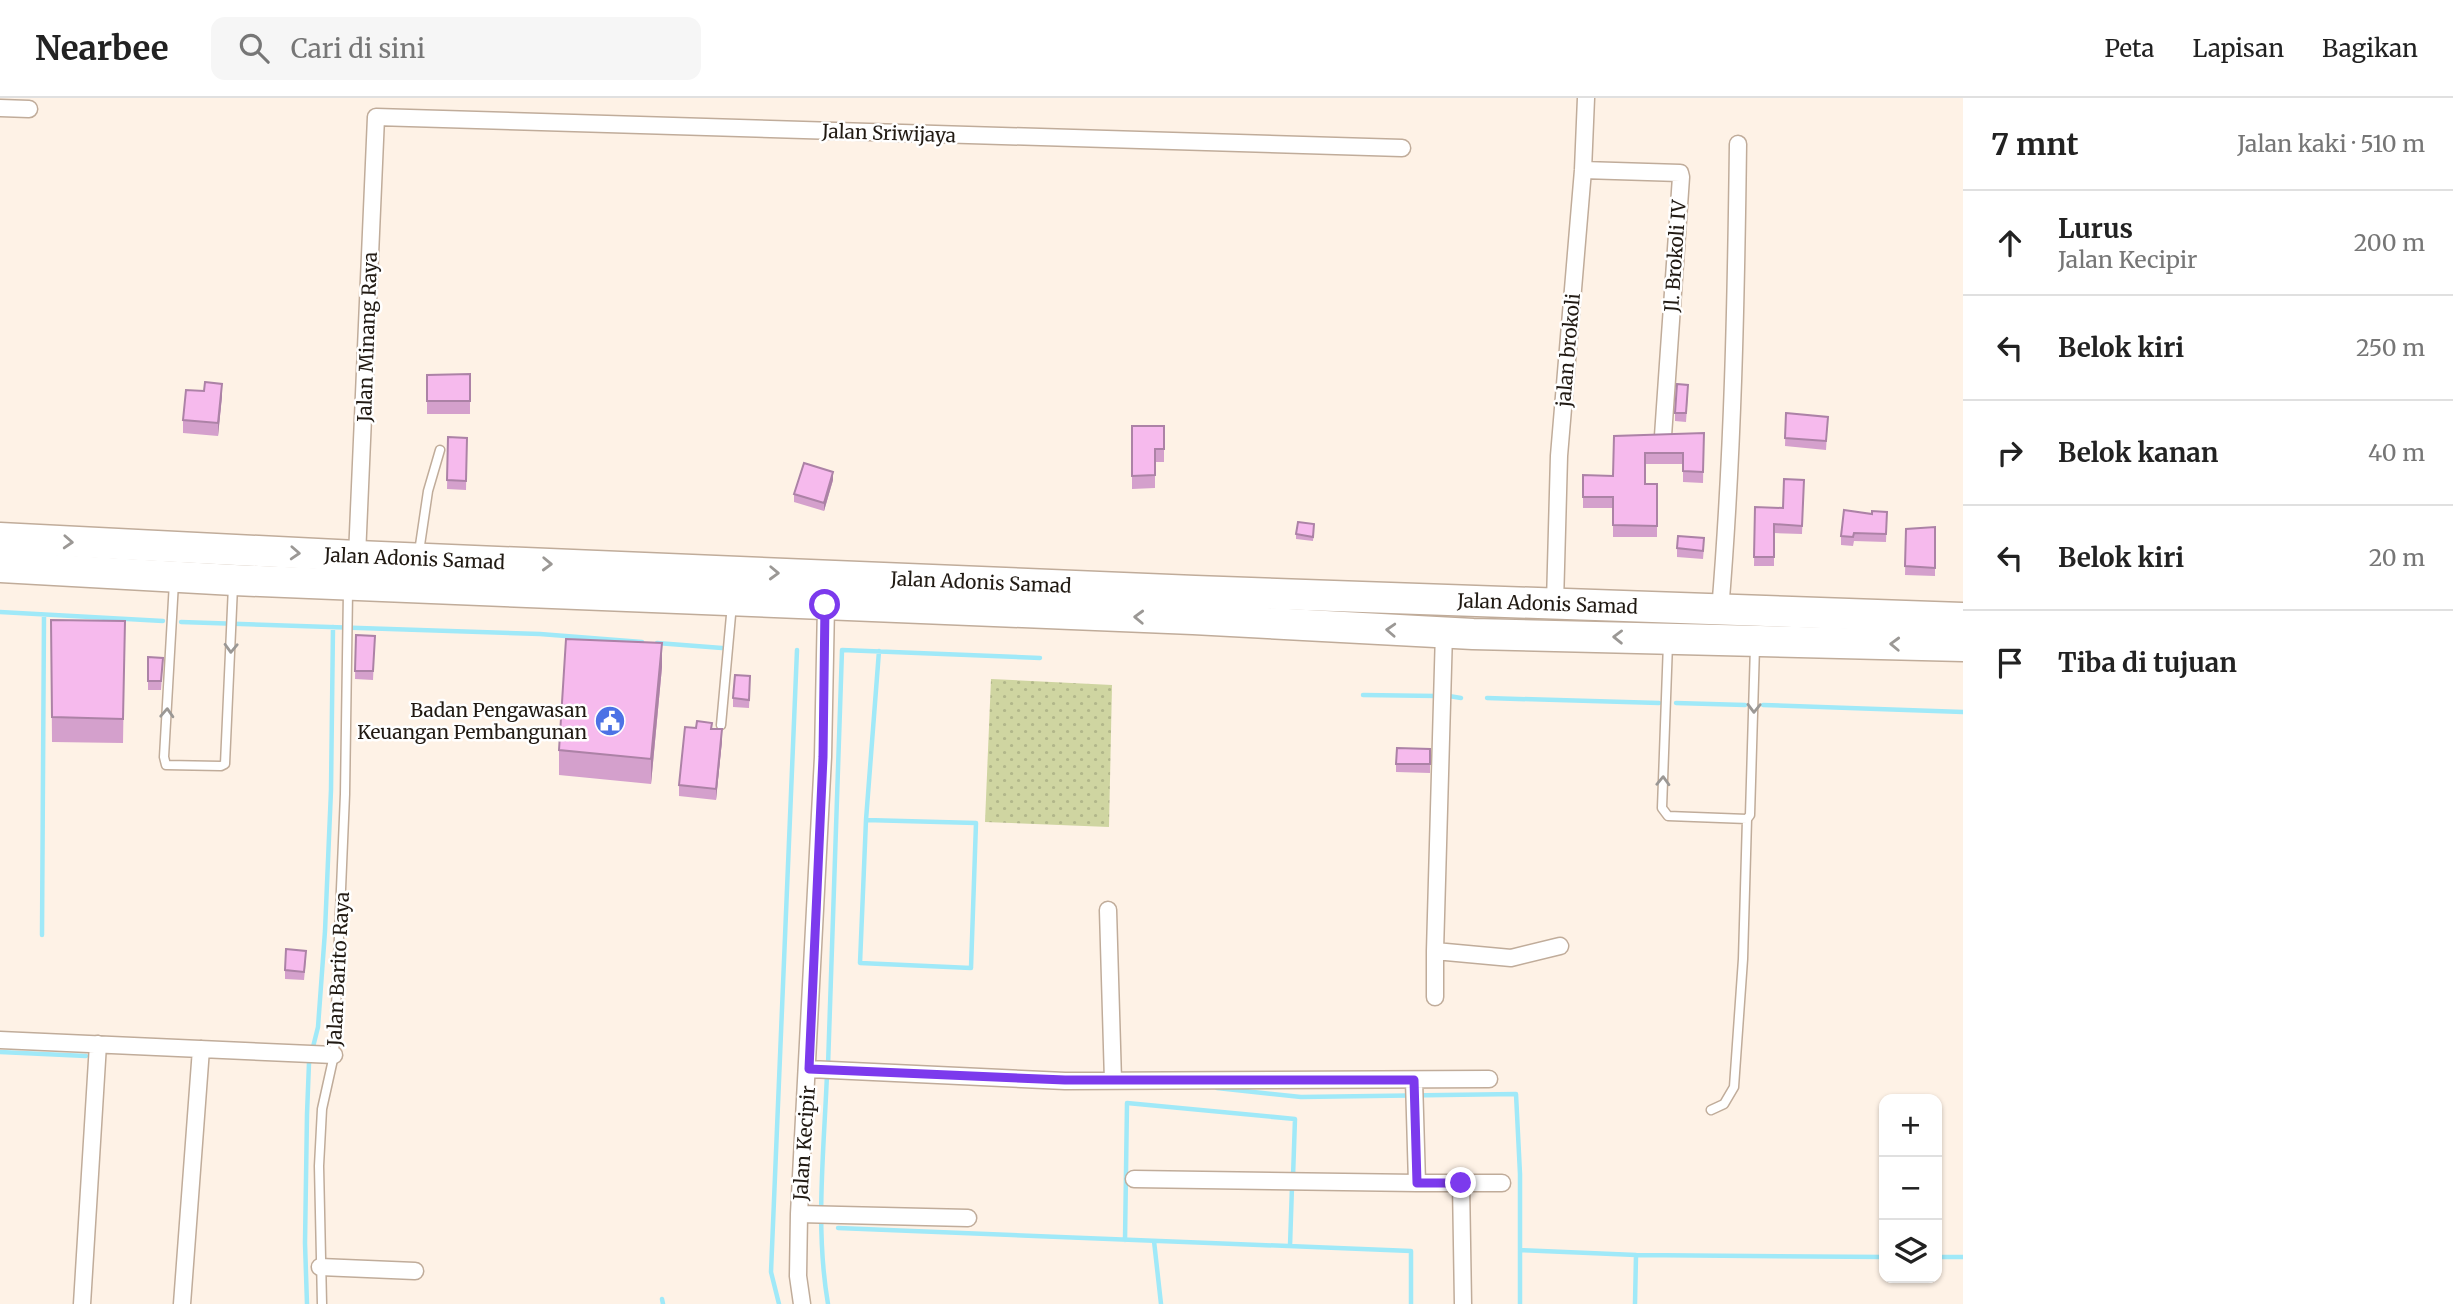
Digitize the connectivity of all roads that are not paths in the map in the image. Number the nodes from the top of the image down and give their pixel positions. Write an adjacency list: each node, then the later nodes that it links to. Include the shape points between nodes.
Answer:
1 (1586, 98): 7 (street, jalan brokoli)
2 (0, 108): 3 (street)
3 (29, 109)
4 (376, 117): 6 (street, Jalan Sriwijaya); 11 (street, Jalan Minang Raya)
5 (1738, 144): 21 (street, via 1734,372)
6 (1402, 148)
7 (1583, 170): 8 (street, Jl. Brokoli IV, via 1680,173); 18 (street, jalan brokoli, via 1559,456)
8 (1663, 436)
9 (440, 450): 12 (lane, via 428,491)
10 (0, 538): 13 (highway, Jalan Adonis Samad, one-way to 13)
11 (358, 556): 12 (highway, Jalan Adonis Samad); 13 (highway, Jalan Adonis Samad, one-way to 11)
12 (418, 558): 20 (highway, Jalan Adonis Samad, one-way to 20)
13 (175, 561): 14 (highway); 15 (highway); 15 (lane, one-way to 13, via 225,764 166,765)
14 (0, 567)
15 (234, 580): 16 (highway)
16 (349, 585): 17 (highway); 36 (lane, Jalan Barito Raya)
17 (733, 601): 19 (highway); 27 (lane)
18 (1555, 603): 20 (highway, Jalan Adonis Samad); 21 (highway, Jalan Adonis Samad)
19 (825, 605): 20 (highway, one-way to 19); 37 (street, Jalan Kecipir)
20 (1194, 605): 23 (highway, one-way to 20)
21 (1720, 611): 22 (highway, Jalan Adonis Samad)
22 (1963, 618)
23 (1444, 632): 24 (highway, one-way to 23); 31 (street)
24 (1668, 638): 25 (highway); 28 (lane, one-way to 24, via 1668,816 1664,812)
25 (1756, 640): 26 (highway, one-way to 25); 28 (lane, one-way to 28, via 1751,810)
26 (1963, 646)
27 (721, 725)
28 (1747, 819): 41 (lane, via 1744,959 1734,1087 1724,1104)
29 (1108, 910): 39 (street)
30 (1560, 946): 31 (street, via 1511,958)
31 (1435, 951): 32 (street)
32 (1435, 997)
33 (0, 1040): 34 (street)
34 (98, 1044): 35 (street); 50 (street)
35 (201, 1049): 36 (street); 51 (street)
36 (334, 1055): 48 (lane, Jalan Barito Raya, via 322,1109)
37 (815, 1069): 39 (street); 46 (street, Jalan Kecipir)
38 (1489, 1079): 40 (street)
39 (1113, 1081): 40 (street)
40 (1415, 1092): 43 (street)
41 (1711, 1110)
42 (1134, 1179): 43 (street)
43 (1417, 1183): 44 (street)
44 (1461, 1183): 45 (street); 54 (street)
45 (1502, 1183)
46 (799, 1214): 47 (street); 53 (street, Jalan Kecipir)
47 (968, 1218)
48 (320, 1266): 49 (street); 52 (lane, Jalan Barito Raya)
49 (415, 1271)
50 (82, 1304)
51 (182, 1304)
52 (322, 1304)
53 (802, 1304)
54 (1463, 1304)

